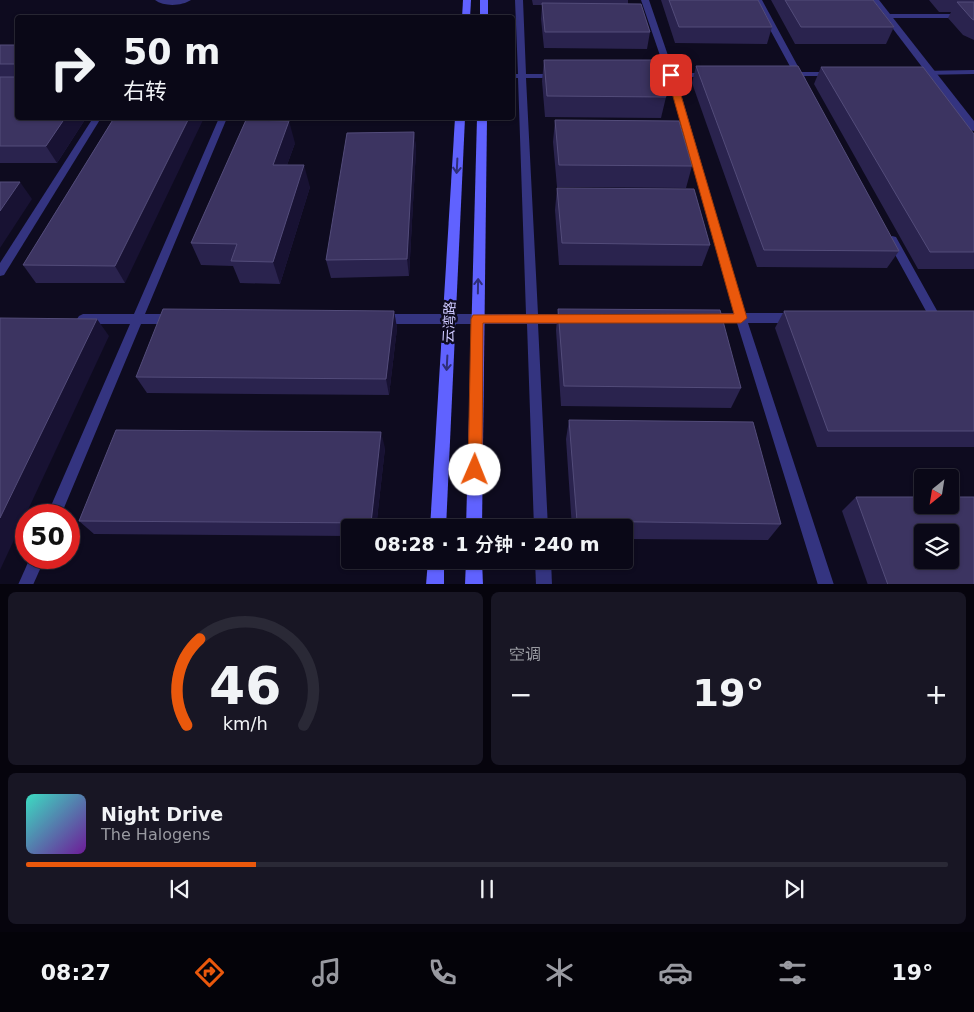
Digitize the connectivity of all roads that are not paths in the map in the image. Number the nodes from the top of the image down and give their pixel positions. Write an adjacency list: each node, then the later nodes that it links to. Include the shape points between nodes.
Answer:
1 (159, 0): 2 (street, via 165,3)
2 (186, 0)
3 (466, 0): 9 (main road)
4 (484, 0): 10 (main road)
5 (519, 0): 22 (lane)
6 (645, 0): 21 (lane)
7 (758, 0): 18 (lane)
8 (875, 0): 11 (street)
9 (466, 15)
10 (484, 15)
11 (888, 16): 12 (lane); 15 (street)
12 (974, 16)
13 (974, 72): 15 (lane)
14 (912, 73): 15 (lane)
15 (932, 73): 29 (street)
16 (720, 74): 21 (lane)
17 (779, 74): 18 (lane)
18 (798, 74): 19 (lane); 24 (lane)
19 (846, 74)
20 (641, 75): 21 (lane)
21 (671, 75): 33 (lane)
22 (518, 76): 23 (lane); 41 (lane)
23 (563, 76)
24 (808, 91)
25 (96, 120): 31 (lane)
26 (222, 120): 36 (lane)
27 (460, 120): 39 (main road, 云湾路, one-way to 39)
28 (482, 120): 40 (main road, 云湾路, one-way to 28)
29 (974, 128)
30 (889, 234): 43 (lane)
31 (0, 272)
32 (692, 318): 33 (lane)
33 (741, 318): 34 (lane); 56 (lane)
34 (810, 318)
35 (68, 319): 36 (lane)
36 (136, 319): 37 (lane); 44 (lane)
37 (185, 319)
38 (371, 319): 39 (lane)
39 (449, 319): 40 (lane); 45 (main road, 云湾路, one-way to 45)
40 (477, 319): 41 (lane); 46 (main road, 云湾路)
41 (532, 319): 42 (lane); 47 (lane)
42 (582, 319)
43 (936, 319)
44 (59, 504)
45 (438, 519)
46 (474, 519)
47 (541, 519)
48 (32, 569): 52 (lane)
49 (436, 569): 53 (main road)
50 (474, 569): 54 (main road)
51 (543, 569): 55 (lane)
52 (26, 584)
53 (435, 584)
54 (474, 584)
55 (544, 584)
56 (826, 584)

